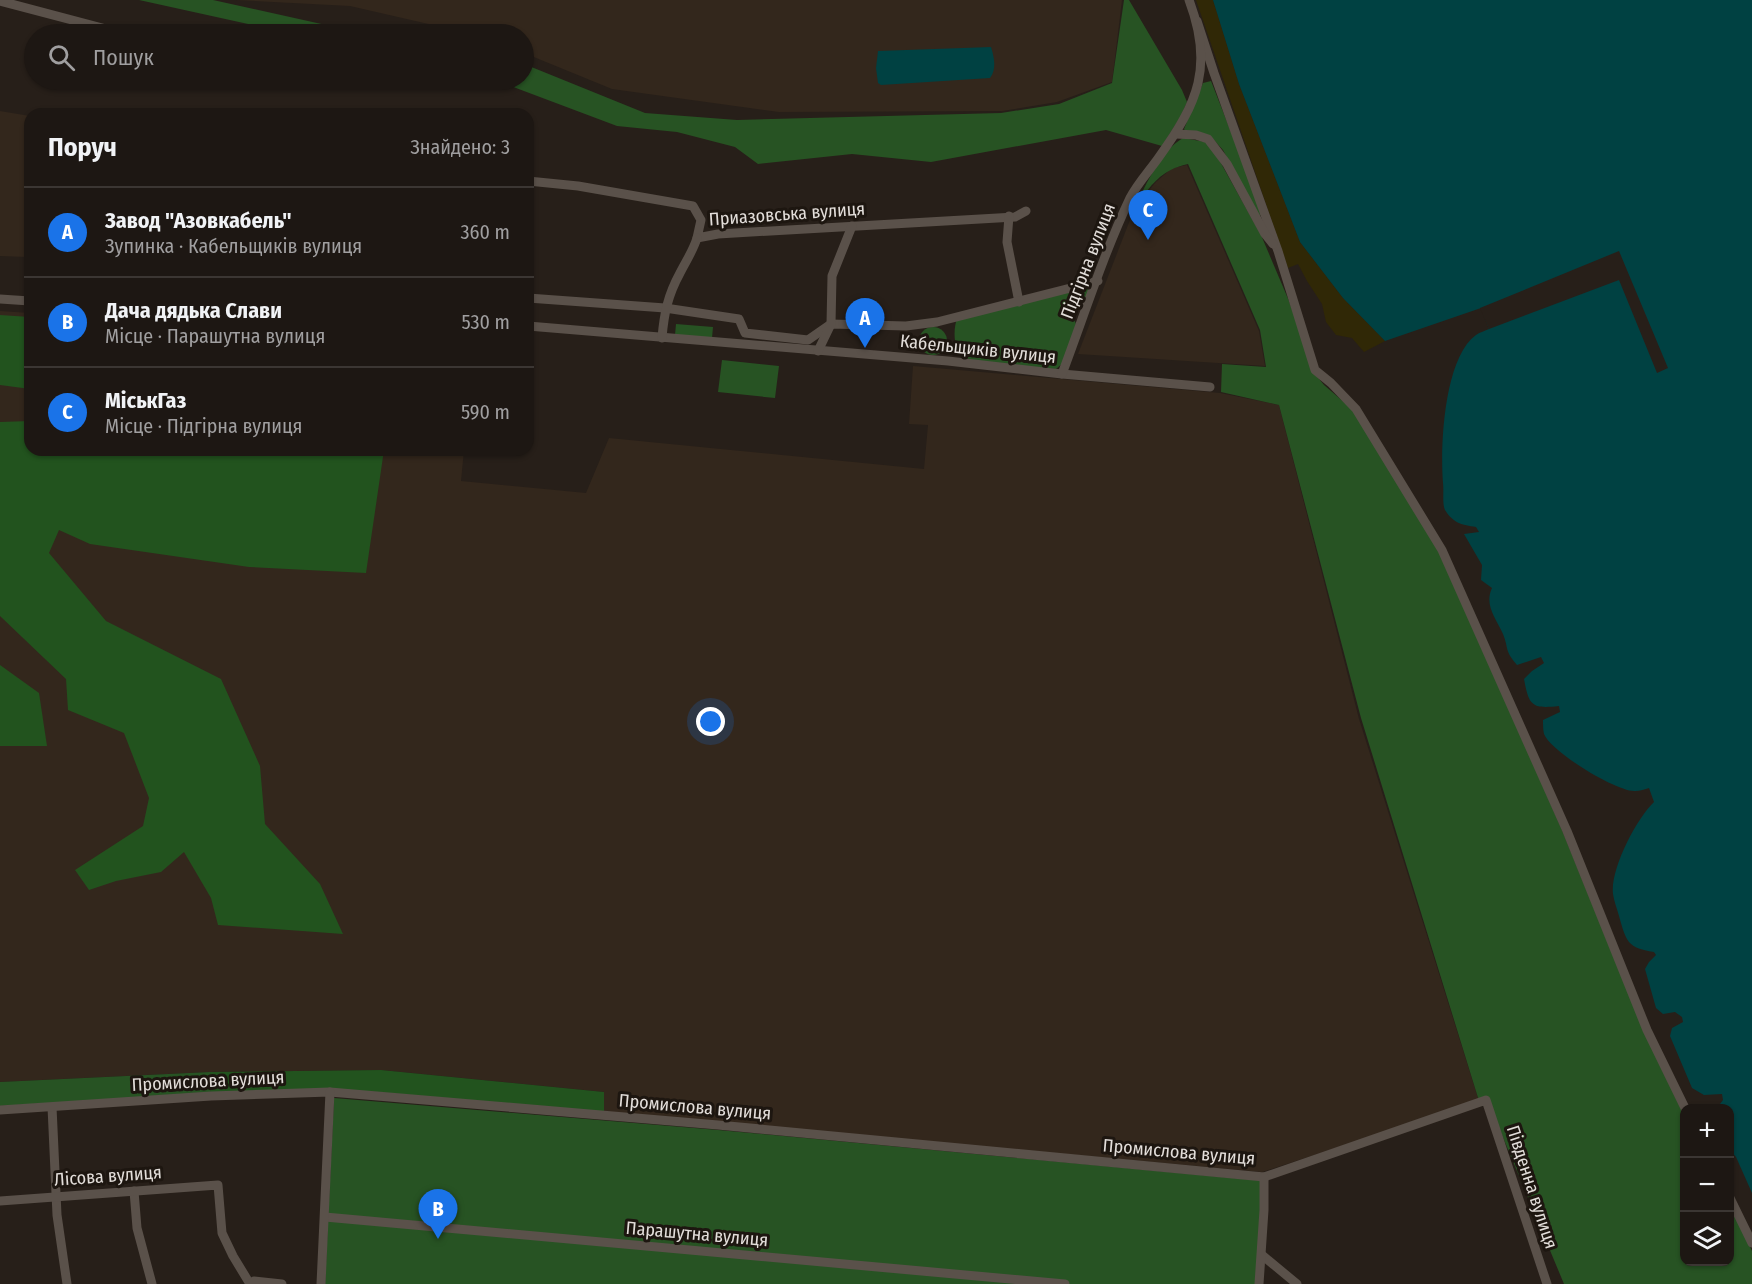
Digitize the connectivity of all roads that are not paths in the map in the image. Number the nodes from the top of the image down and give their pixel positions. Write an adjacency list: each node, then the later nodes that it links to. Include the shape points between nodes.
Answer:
1 (1189, 0): 3 (street, Підгірна вулиця)
2 (0, 1): 4 (street)
3 (1197, 21): 5 (street, Підгірна вулиця, via 1202,74); 11 (street)
4 (87, 24)
5 (1176, 134): 11 (street, via 1208,139 1218,150); 12 (street, Підгірна вулиця, via 1131,196)
6 (534, 182): 10 (street, Приазовська вулиця, via 693,206 700,220)
7 (1026, 211): 8 (street, Приазовська вулиця)
8 (1009, 216): 9 (street, Приазовська вулиця); 16 (street, via 1007,242)
9 (852, 226): 10 (street, Приазовська вулиця); 18 (street, via 832,276)
10 (697, 238): 17 (street)
11 (1278, 251): 25 (street, via 1315,370 1356,409 1442,550 1567,831 1647,1030)
12 (1098, 281): 16 (street, Кабельщиків вулиця); 22 (street, Підгірна вулиця)
13 (534, 298): 17 (street)
14 (0, 299): 15 (street)
15 (24, 299)
16 (1019, 302): 18 (street, Кабельщиків вулиця, via 906,326)
17 (665, 308): 18 (street, via 739,319 745,333 808,340); 20 (street)
18 (831, 324): 21 (street)
19 (534, 327): 20 (street, Кабельщиків вулиця)
20 (662, 338): 21 (street, Кабельщиків вулиця)
21 (818, 351): 22 (street, Кабельщиків вулиця)
22 (1062, 374): 23 (street, Кабельщиків вулиця)
23 (1210, 387)
24 (330, 1092): 26 (street, Промислова вулиця); 28 (street, Промислова вулиця); 33 (street)
25 (1683, 1104)
26 (52, 1107): 27 (street, Промислова вулиця); 30 (street)
27 (0, 1110)
28 (1264, 1177): 35 (street, Промислова вулиця); 44 (street, Південна вулиця, via 1486,1100)
29 (134, 1191): 30 (street, Лісова вулиця); 37 (street, via 137,1228); 38 (street, Лісова вулиця, via 218,1185 222,1233)
30 (56, 1197): 31 (street, Лісова вулиця); 36 (street)
31 (0, 1201)
32 (1734, 1206): 34 (street)
33 (325, 1217): 40 (street); 41 (street, Парашутна вулиця)
34 (1752, 1243)
35 (1262, 1255): 42 (street, Промислова вулиця); 43 (street)
36 (67, 1284)
37 (152, 1284)
38 (250, 1284): 39 (street)
39 (282, 1284)
40 (321, 1284)
41 (1065, 1284)
42 (1259, 1284)
43 (1297, 1284)
44 (1547, 1284)

